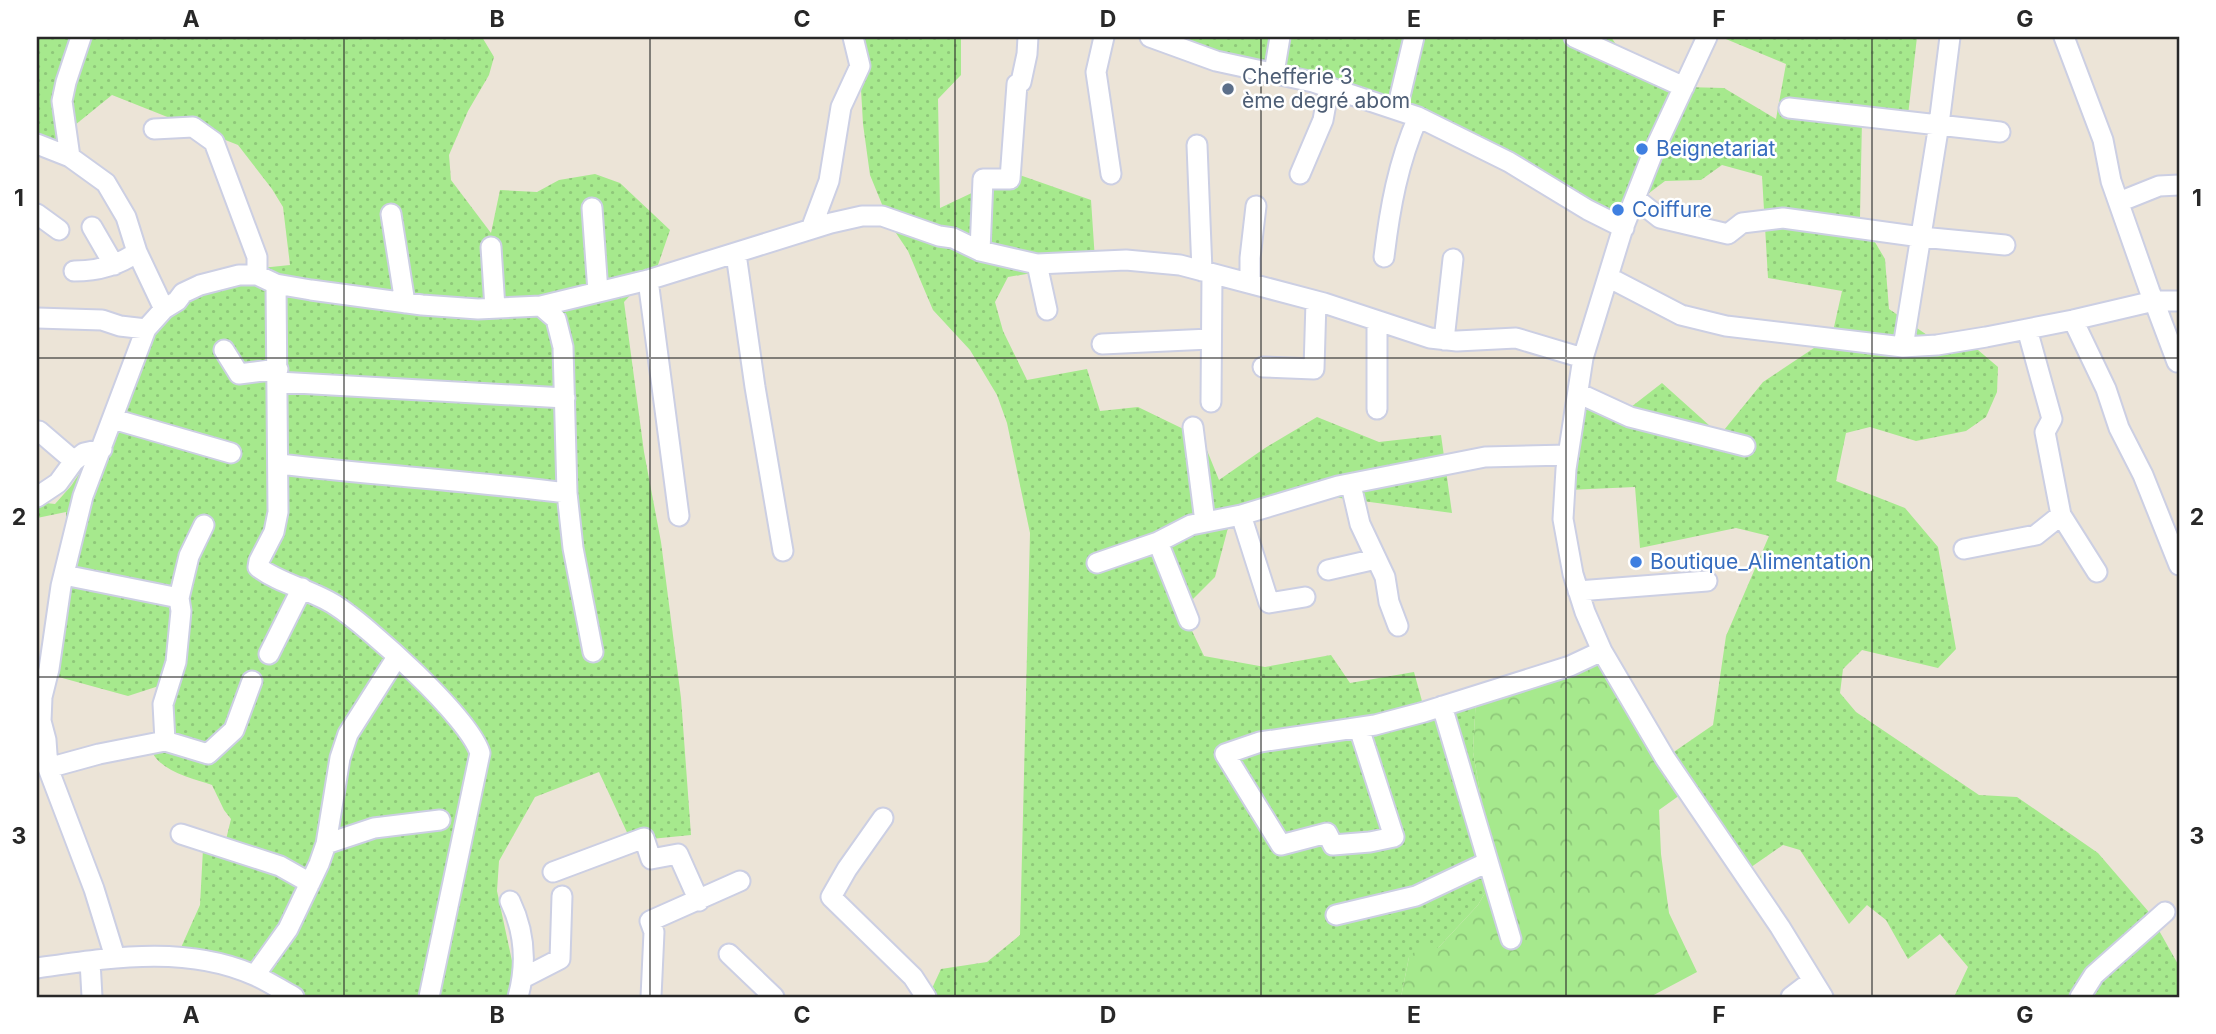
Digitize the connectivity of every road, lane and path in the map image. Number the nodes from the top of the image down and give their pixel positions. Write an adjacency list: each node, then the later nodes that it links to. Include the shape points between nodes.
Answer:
1 (81, 37): 23 (street, via 62,101)
2 (853, 37): 35 (street, via 859,66 841,107 829,181)
3 (1028, 37): 41 (street, via 1017,85 1010,179 983,179)
4 (1104, 37): 24 (street, via 1097,72)
5 (1150, 37): 12 (street, via 1216,61)
6 (1280, 37): 12 (street)
7 (1414, 37): 16 (street)
8 (1574, 37): 14 (street)
9 (1707, 37): 14 (street)
10 (1950, 37): 18 (street)
11 (2064, 37): 28 (street)
12 (1274, 74): 13 (street)
13 (1329, 87): 16 (street); 25 (street, via 1323,120)
14 (1684, 87): 27 (street)
15 (1789, 108): 18 (street)
16 (1397, 109): 17 (street)
17 (1418, 117): 34 (street, via 1509,162); 43 (street, via 1404,149)
18 (1939, 124): 20 (street); 37 (street)
19 (155, 129): 49 (street, via 193,127 214,142 257,257)
20 (2000, 132)
21 (37, 145): 23 (street)
22 (1198, 145): 48 (street)
23 (70, 157): 40 (street, via 106,183 126,217)
24 (1111, 174)
25 (1300, 174)
26 (2179, 185): 28 (street, via 2159,186)
27 (1636, 199): 34 (street); 37 (street, via 1660,218 1728,234 1742,223 1783,218)
28 (2119, 202): 56 (street)
29 (1256, 206): 52 (street)
30 (592, 208): 54 (street)
31 (37, 214): 36 (street)
32 (391, 214): 58 (street)
33 (92, 227): 46 (street)
34 (1624, 228): 50 (street)
35 (811, 229): 41 (street, via 862,216 883,216); 42 (street)
36 (59, 230)
37 (1921, 237): 38 (street); 71 (street)
38 (2005, 245)
39 (491, 247): 60 (street)
40 (137, 251): 46 (street); 61 (street)
41 (980, 251): 45 (street)
42 (736, 254): 51 (street); 100 (street)
43 (1384, 257)
44 (1453, 260): 69 (street)
45 (1037, 264): 48 (street, via 1152,261); 62 (street)
46 (114, 265): 47 (street)
47 (75, 271)
48 (1207, 273): 52 (street); 68 (street)
49 (257, 275): 53 (street); 61 (street, via 200,285)
50 (1608, 277): 71 (street, via 1681,315 1726,326); 73 (street)
51 (648, 280): 54 (street); 95 (street)
52 (1250, 283): 55 (street)
53 (276, 284): 58 (street); 76 (street)
54 (598, 292): 59 (street)
55 (1316, 301): 65 (street); 75 (street, via 1314,369)
56 (2154, 301): 57 (street); 64 (street); 74 (street)
57 (2179, 301)
58 (405, 303): 60 (street)
59 (541, 306): 60 (street); 78 (street, via 556,319 560,332)
60 (495, 308)
61 (164, 309): 67 (street)
62 (1047, 310)
63 (37, 318): 67 (street, via 102,320)
64 (2073, 320): 66 (street); 103 (street)
65 (1377, 321): 69 (street); 80 (street)
66 (2027, 329): 71 (street); 94 (street, via 2052,419 2045,432)
67 (146, 330): 81 (street)
68 (1210, 339): 70 (street); 79 (street)
69 (1444, 340): 73 (street, via 1516,338)
70 (1102, 344)
71 (1903, 347)
72 (224, 350): 76 (street, via 239,374)
73 (1583, 358): 77 (street)
74 (2177, 362)
75 (1263, 367)
76 (278, 375): 78 (street); 89 (street)
77 (1578, 393): 84 (street, via 1630,417); 87 (street)
78 (565, 398): 91 (street)
79 (1212, 402)
80 (1377, 408)
81 (113, 419): 85 (street); 86 (street)
82 (1193, 427): 96 (street)
83 (39, 431): 88 (street)
84 (1745, 446)
85 (102, 449): 88 (street, via 84,453); 106 (street, via 83,496)
86 (230, 453)
87 (1569, 455): 90 (street, via 1485,457); 109 (street, via 1563,519)
88 (75, 461): 92 (street, via 58,482)
89 (279, 464): 91 (street); 108 (street, via 274,532 258,567)
90 (1351, 485): 93 (street); 101 (street, via 1360,524)
91 (567, 493): 115 (street)
92 (37, 497)
93 (1241, 515): 96 (street); 110 (street, via 1269,603)
94 (2061, 515): 99 (street, via 2036,536); 105 (street)
95 (679, 516)
96 (1205, 522): 98 (street)
97 (204, 525): 111 (street, via 189,556)
98 (1158, 542): 102 (street); 112 (street)
99 (1964, 549)
100 (783, 551)
101 (1376, 559): 104 (street); 113 (street)
102 (1097, 563)
103 (2179, 565)
104 (1328, 570)
105 (2097, 572)
106 (64, 575): 111 (street); 122 (street, via 42,697)
107 (1707, 581): 109 (street)
108 (302, 588): 116 (street); 117 (street, via 336,605)
109 (1578, 591): 114 (street)
110 (1305, 597)
111 (179, 598): 121 (street, via 176,662 163,704)
112 (1189, 620)
113 (1398, 626)
114 (1602, 651): 119 (street, via 1570,666); 143 (street, via 1665,758 1780,926)
115 (593, 652)
116 (269, 654)
117 (397, 657): 126 (street, via 348,734); 146 (street, via 469,731 480,753)
118 (252, 681): 121 (street, via 234,730 208,754)
119 (1442, 706): 120 (street); 127 (street)
120 (1359, 728): 120 (street, via 1261,742 1225,754 1281,845 1327,833 1333,845 1394,837)
121 (165, 741): 122 (street)
122 (48, 768): 138 (street)
123 (883, 818): 150 (street, via 831,897 913,977)
124 (440, 820): 126 (street, via 374,828)
125 (181, 834): 130 (street, via 280,866)
126 (326, 844): 130 (street)
127 (1488, 862): 135 (street, via 1416,896); 136 (street)
128 (553, 872): 133 (street, via 644,838 651,859 678,854)
129 (740, 881): 133 (street)
130 (310, 883): 141 (street, via 288,929)
131 (562, 896): 142 (street, via 560,959)
132 (510, 901): 142 (street, via 519,918)
133 (699, 901): 148 (street, via 650,920 654,932)
134 (2165, 912): 153 (street, via 2094,975)
135 (1336, 915)
136 (1511, 939)
137 (729, 954): 149 (street)
138 (115, 957): 139 (street); 141 (street, via 170,956)
139 (90, 961): 140 (street); 144 (street)
140 (37, 968)
141 (255, 975): 145 (street)
142 (523, 978): 147 (street)
143 (1812, 981): 151 (street); 152 (street)
144 (92, 997)
145 (294, 997)
146 (429, 997)
147 (518, 997)
148 (652, 997)
149 (774, 997)
150 (926, 997)
151 (1791, 997)
152 (1823, 997)
153 (2080, 997)

